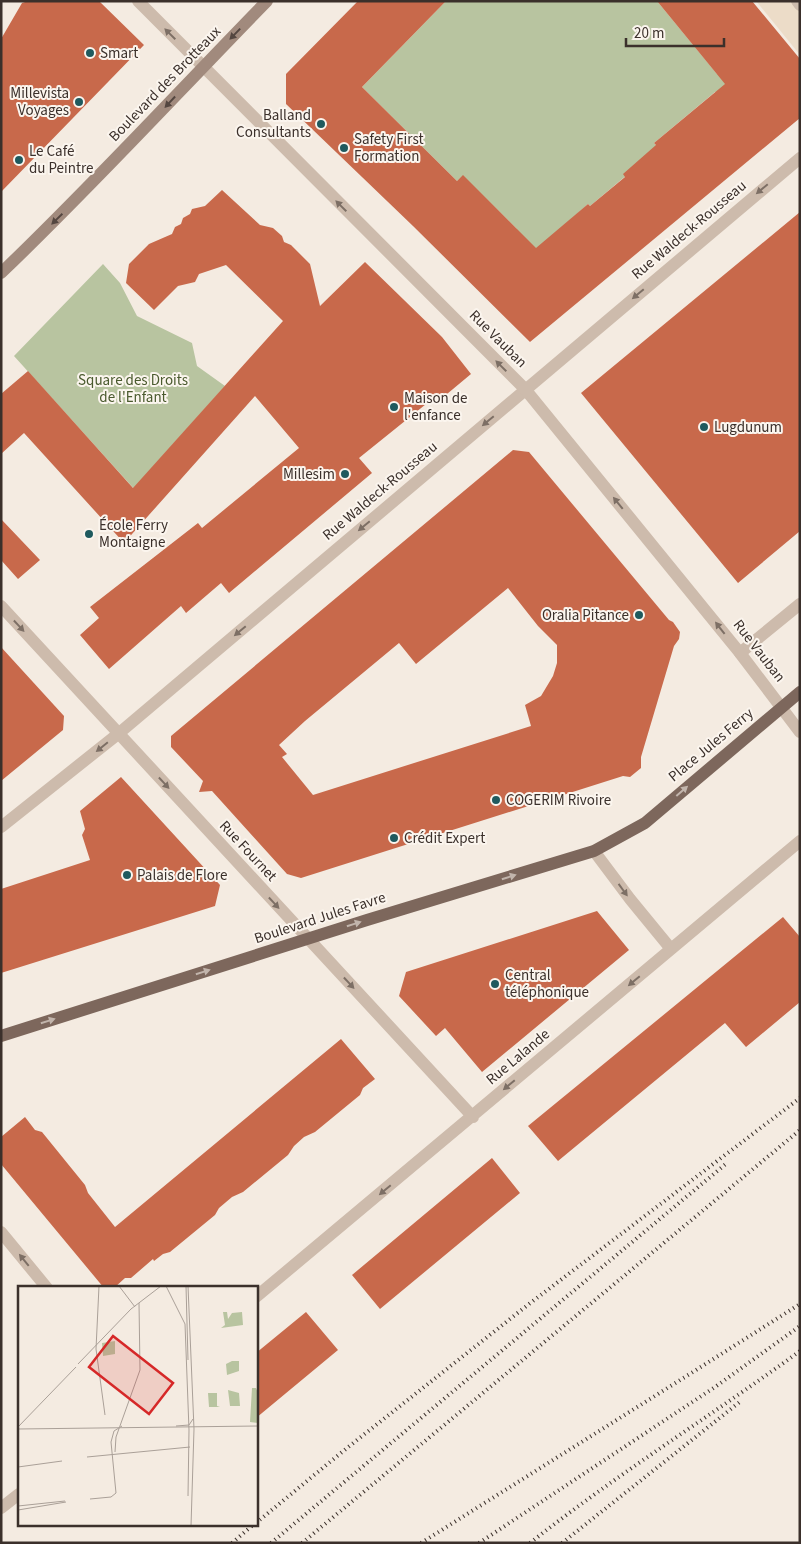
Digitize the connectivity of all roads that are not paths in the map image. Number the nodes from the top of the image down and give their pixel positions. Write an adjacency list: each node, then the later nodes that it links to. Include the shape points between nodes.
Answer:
1 (138, 1): 5 (street, Rue Vauban, one-way to 1)
2 (267, 1): 5 (main road, Boulevard des Brotteaux, one-way to 5)
3 (797, 1): 4 (street)
4 (800, 5)
5 (203, 67): 7 (main road, Boulevard des Brotteaux, one-way to 7, via 88,189); 8 (street, Rue Vauban, one-way to 5)
6 (800, 158): 8 (street, Rue Waldeck-Rousseau, one-way to 8)
7 (1, 273)
8 (525, 389): 11 (street, Rue Vauban, one-way to 8); 15 (street, Rue Waldeck-Rousseau, one-way to 15)
9 (800, 604): 11 (street)
10 (1, 606): 15 (street, Rue Fournet, one-way to 15)
11 (740, 653): 13 (street, Rue Vauban)
12 (800, 692): 13 (main road, Place Jules Ferry)
13 (781, 707): 14 (street, Rue Vauban); 16 (main road, Place Jules Ferry, one-way to 13)
14 (800, 732)
15 (118, 734): 17 (street, Rue Waldeck-Rousseau, one-way to 17); 20 (street, Rue Fournet, one-way to 20)
16 (645, 823): 19 (main road, Boulevard Jules Favre)
17 (1, 827)
18 (800, 841): 21 (street, Rue Lalande)
19 (594, 851): 20 (main road, Boulevard Jules Favre, one-way to 19); 21 (street, one-way to 21)
20 (308, 939): 22 (main road, Boulevard Jules Favre, one-way to 20); 23 (street, Rue Fournet, one-way to 23)
21 (671, 949): 23 (street, Rue Lalande, one-way to 23)
22 (1, 1036)
23 (472, 1117): 26 (street, Rue Lalande, one-way to 26)
24 (1, 1232): 25 (street, one-way to 24)
25 (45, 1286)
26 (258, 1294)
27 (18, 1495): 28 (street)
28 (1, 1508)

